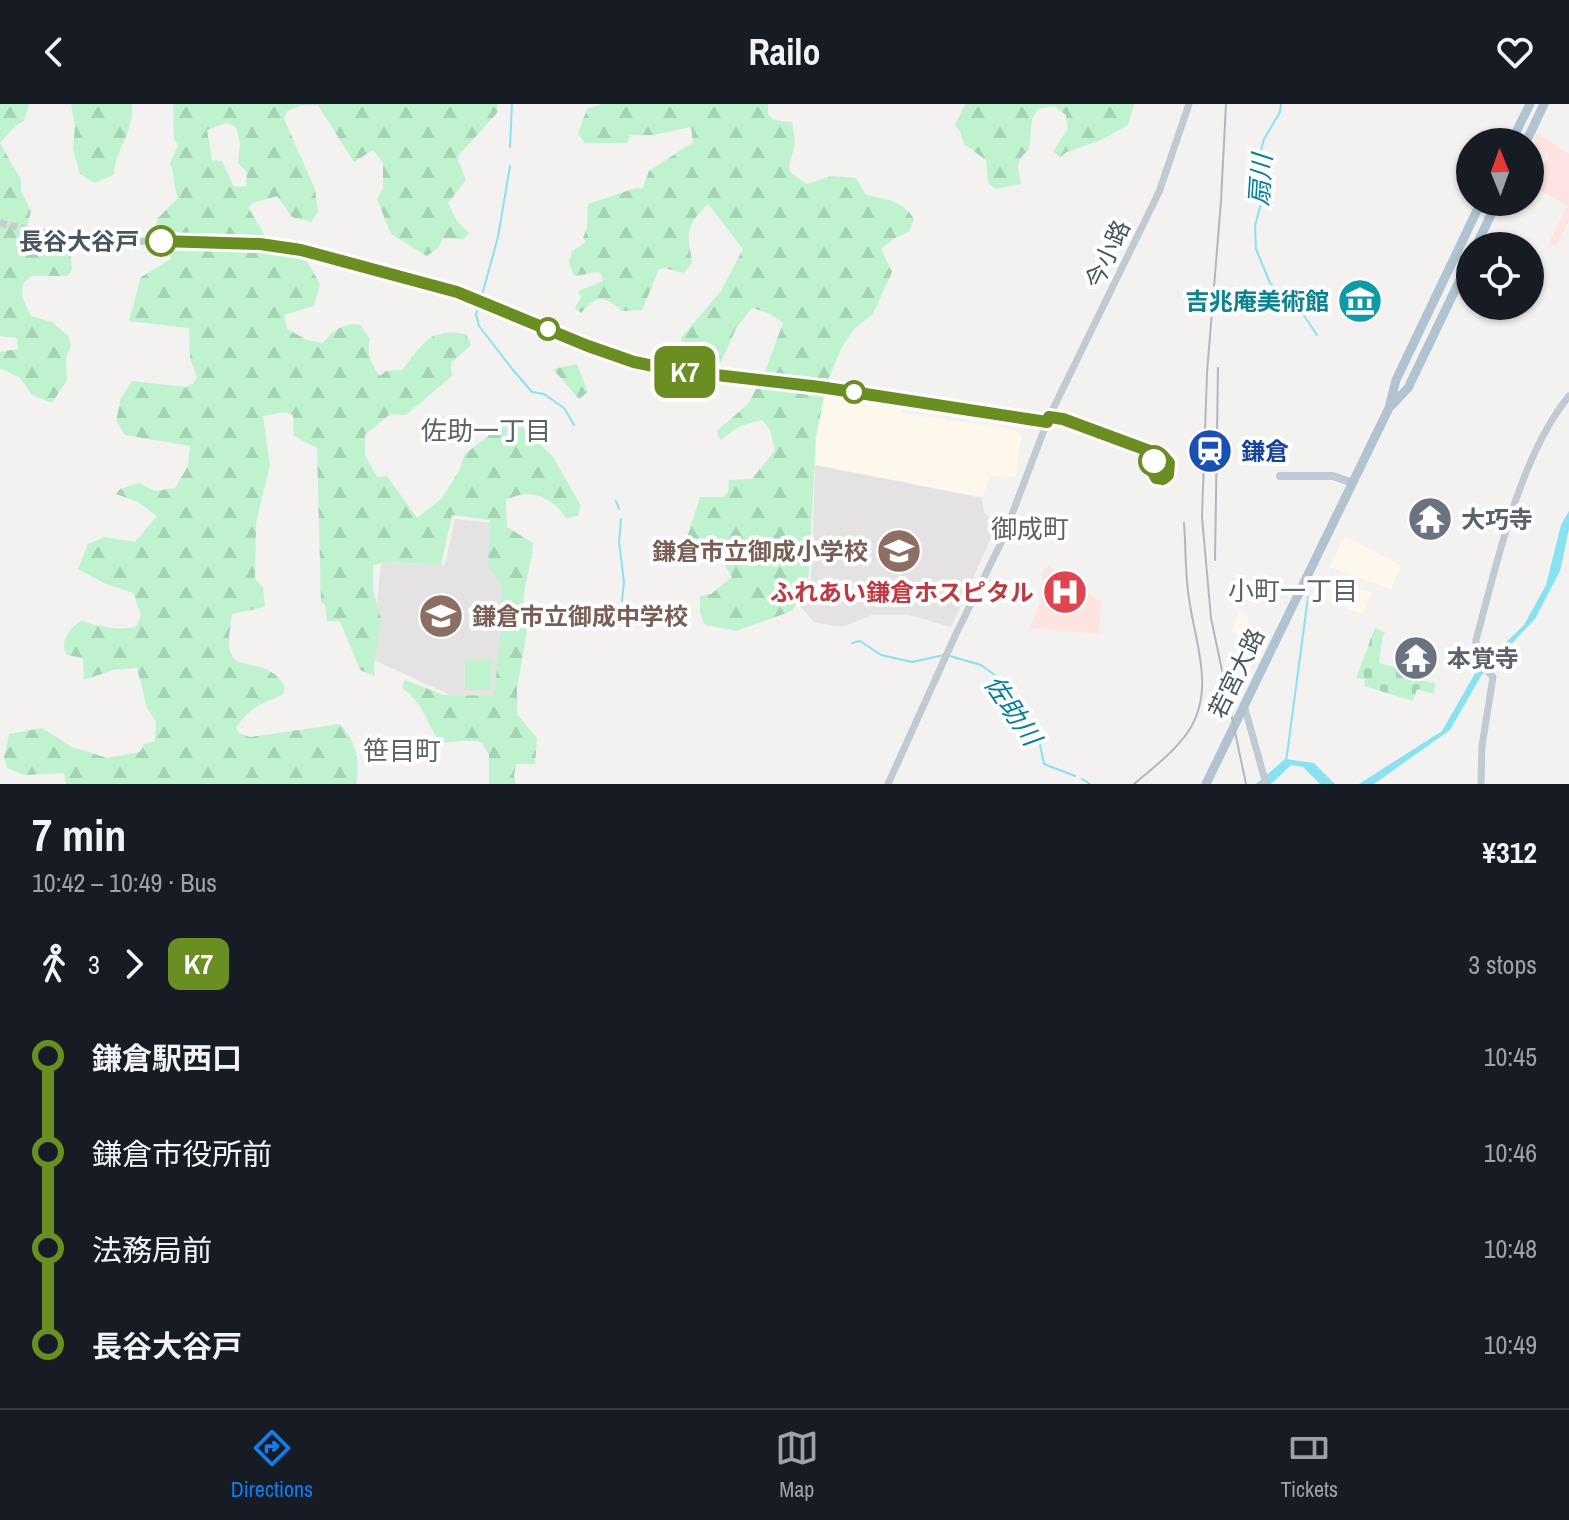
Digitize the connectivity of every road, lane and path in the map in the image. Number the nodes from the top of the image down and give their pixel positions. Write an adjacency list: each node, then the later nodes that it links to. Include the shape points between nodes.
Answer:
1 (1189, 104): 17 (street, 今小路, via 1159,192)
2 (1530, 104): 4 (main road)
3 (1544, 104): 5 (main road)
4 (1518, 128)
5 (1533, 128)
6 (1474, 216): 12 (main road, 若宮大路)
7 (30, 230): 8 (street, via 88,240)
8 (177, 242)
9 (260, 244): 11 (street, via 457,292 634,362)
10 (1456, 288): 14 (main road, 若宮大路)
11 (759, 379)
12 (1394, 385): 14 (main road); 16 (main road, 若宮大路)
13 (820, 387): 17 (street)
14 (1406, 390): 16 (main road, 若宮大路)
15 (1569, 396): 25 (street, via 1546,428 1524,479 1476,640 1476,657 1493,677)
16 (1389, 408): 20 (main road, 若宮大路)
17 (1048, 419): 18 (street, via 1063,419); 22 (street, 今小路, via 1001,543)
18 (1157, 454)
19 (1280, 476): 20 (main road, via 1333,476)
20 (1350, 482): 21 (main road, 若宮大路)
21 (1243, 703): 23 (main road, 若宮大路); 24 (street)
22 (888, 784)
23 (1206, 784)
24 (1266, 784)
25 (1481, 784)

